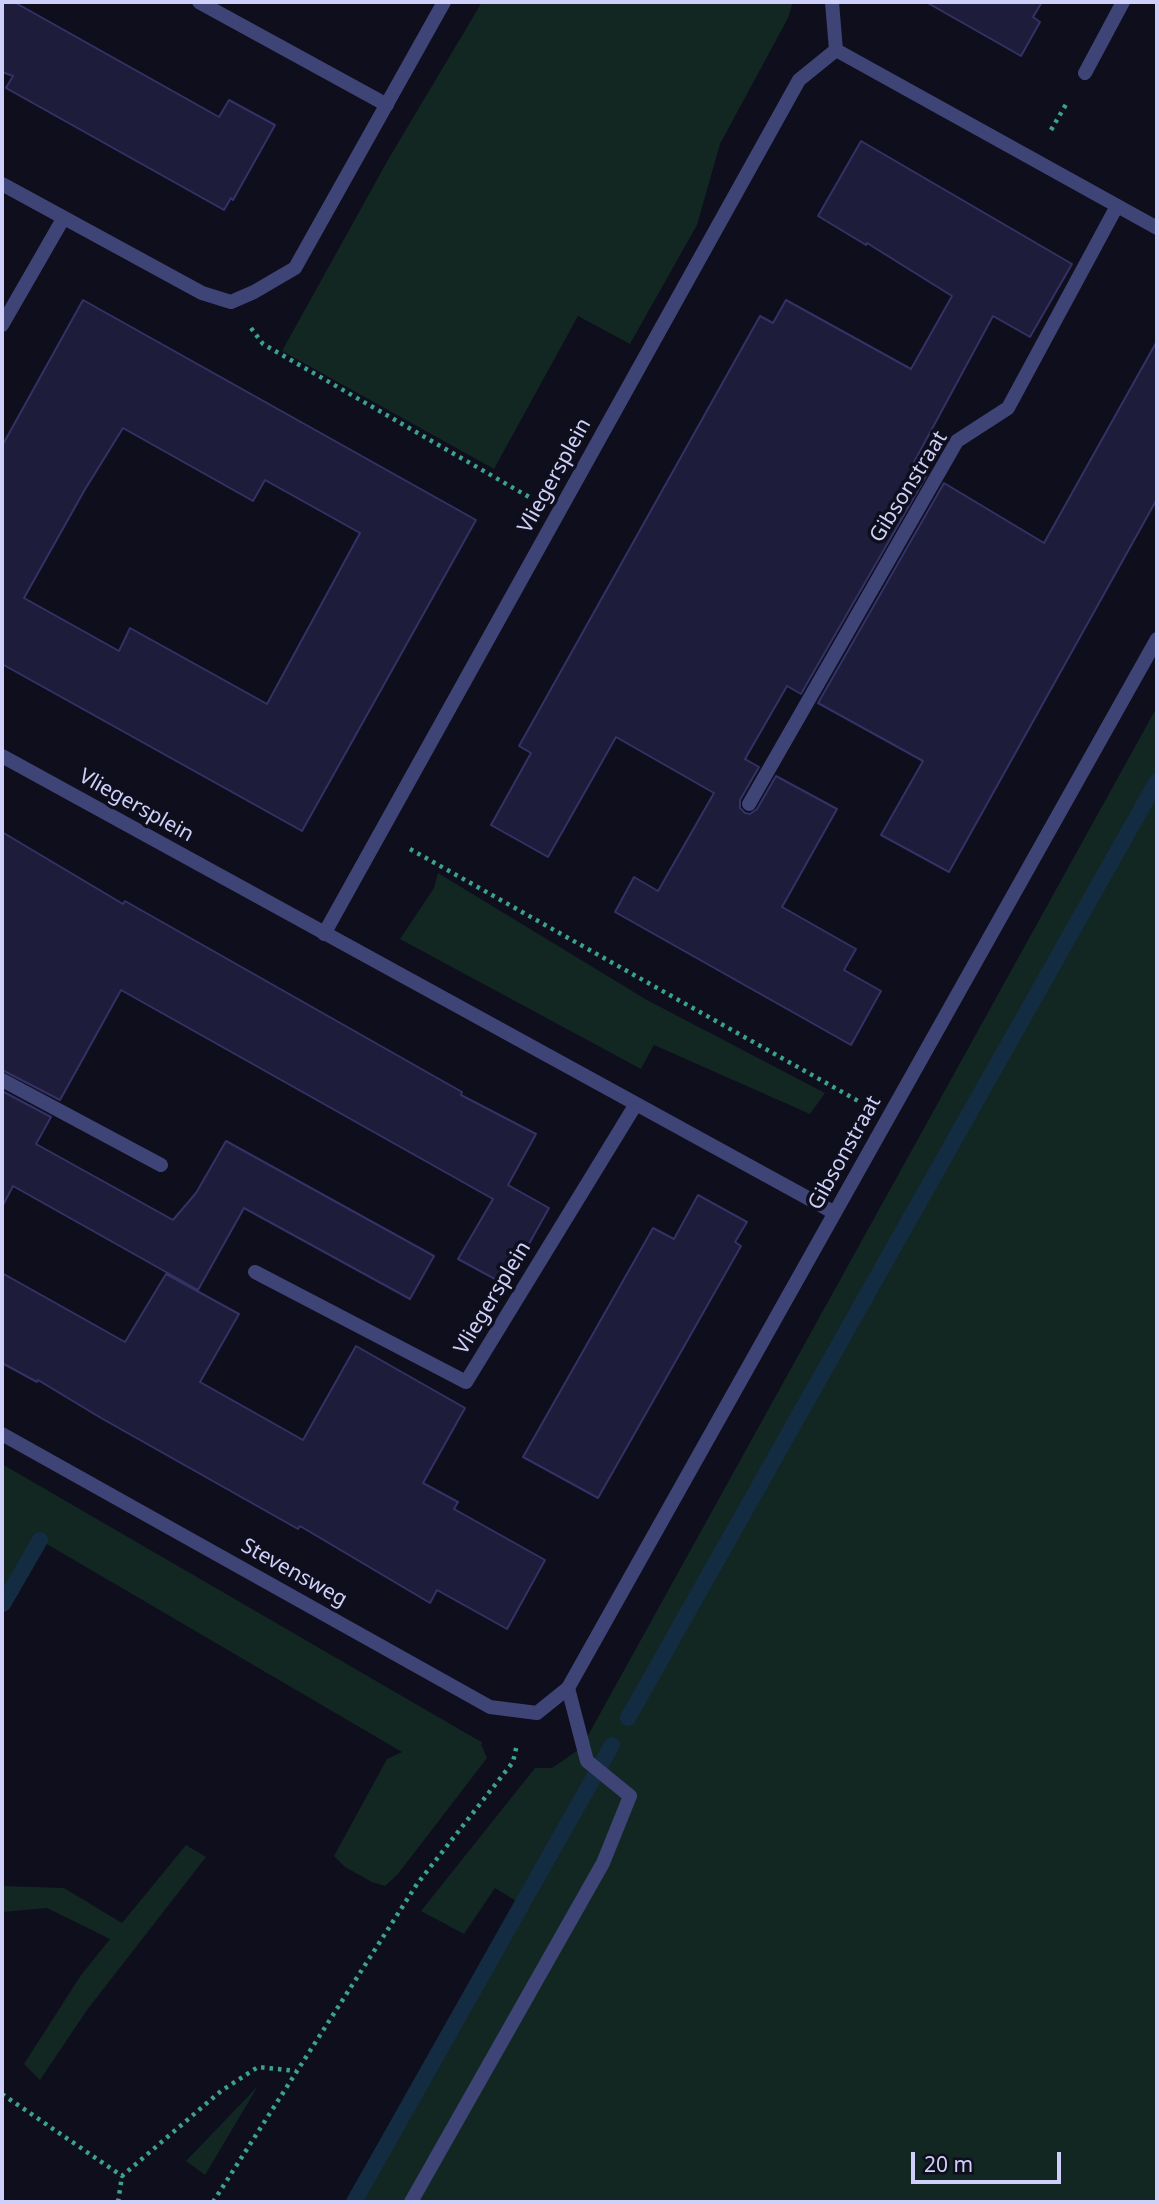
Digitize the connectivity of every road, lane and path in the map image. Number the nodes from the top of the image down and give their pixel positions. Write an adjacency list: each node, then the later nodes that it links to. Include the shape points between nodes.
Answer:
1 (199, 2): 7 (street)
2 (444, 2): 7 (street)
3 (832, 2): 5 (street)
4 (1123, 2): 6 (street)
5 (836, 50): 8 (street); 15 (street, Vliegersplein, via 799,80)
6 (1085, 73): 8 (path)
7 (387, 105): 13 (street, via 295,268)
8 (1034, 158): 10 (street)
9 (2, 184): 11 (street)
10 (1117, 206): 12 (street); 18 (street, Gibsonstraat, via 1008,408 957,441)
11 (63, 219): 13 (street, via 202,293); 14 (street)
12 (1157, 228)
13 (231, 302): 15 (path, via 262,344)
14 (2, 325)
15 (558, 514): 19 (street, Vliegersplein)
16 (1157, 639): 23 (street, Gibsonstraat)
17 (2, 755): 20 (street, Vliegersplein)
18 (749, 804)
19 (380, 833): 20 (street, Vliegersplein); 23 (path)
20 (324, 934): 22 (street, Vliegersplein)
21 (2, 1080): 24 (street)
22 (636, 1104): 25 (street, Vliegersplein); 26 (street, Vliegersplein, via 466,1382)
23 (888, 1118): 25 (street, Gibsonstraat)
24 (161, 1165)
25 (835, 1213): 28 (street, Gibsonstraat)
26 (255, 1272)
27 (2, 1434): 28 (street, Stevensweg, via 490,1707 537,1713)
28 (568, 1688): 35 (street, via 587,1761 630,1796 603,1863)
29 (513, 1762): 30 (path, via 417,1884)
30 (296, 2071): 32 (path, via 258,2067 221,2091); 34 (path)
31 (2, 2094): 32 (path)
32 (122, 2176): 33 (path)
33 (118, 2202)
34 (213, 2202)
35 (411, 2202)

